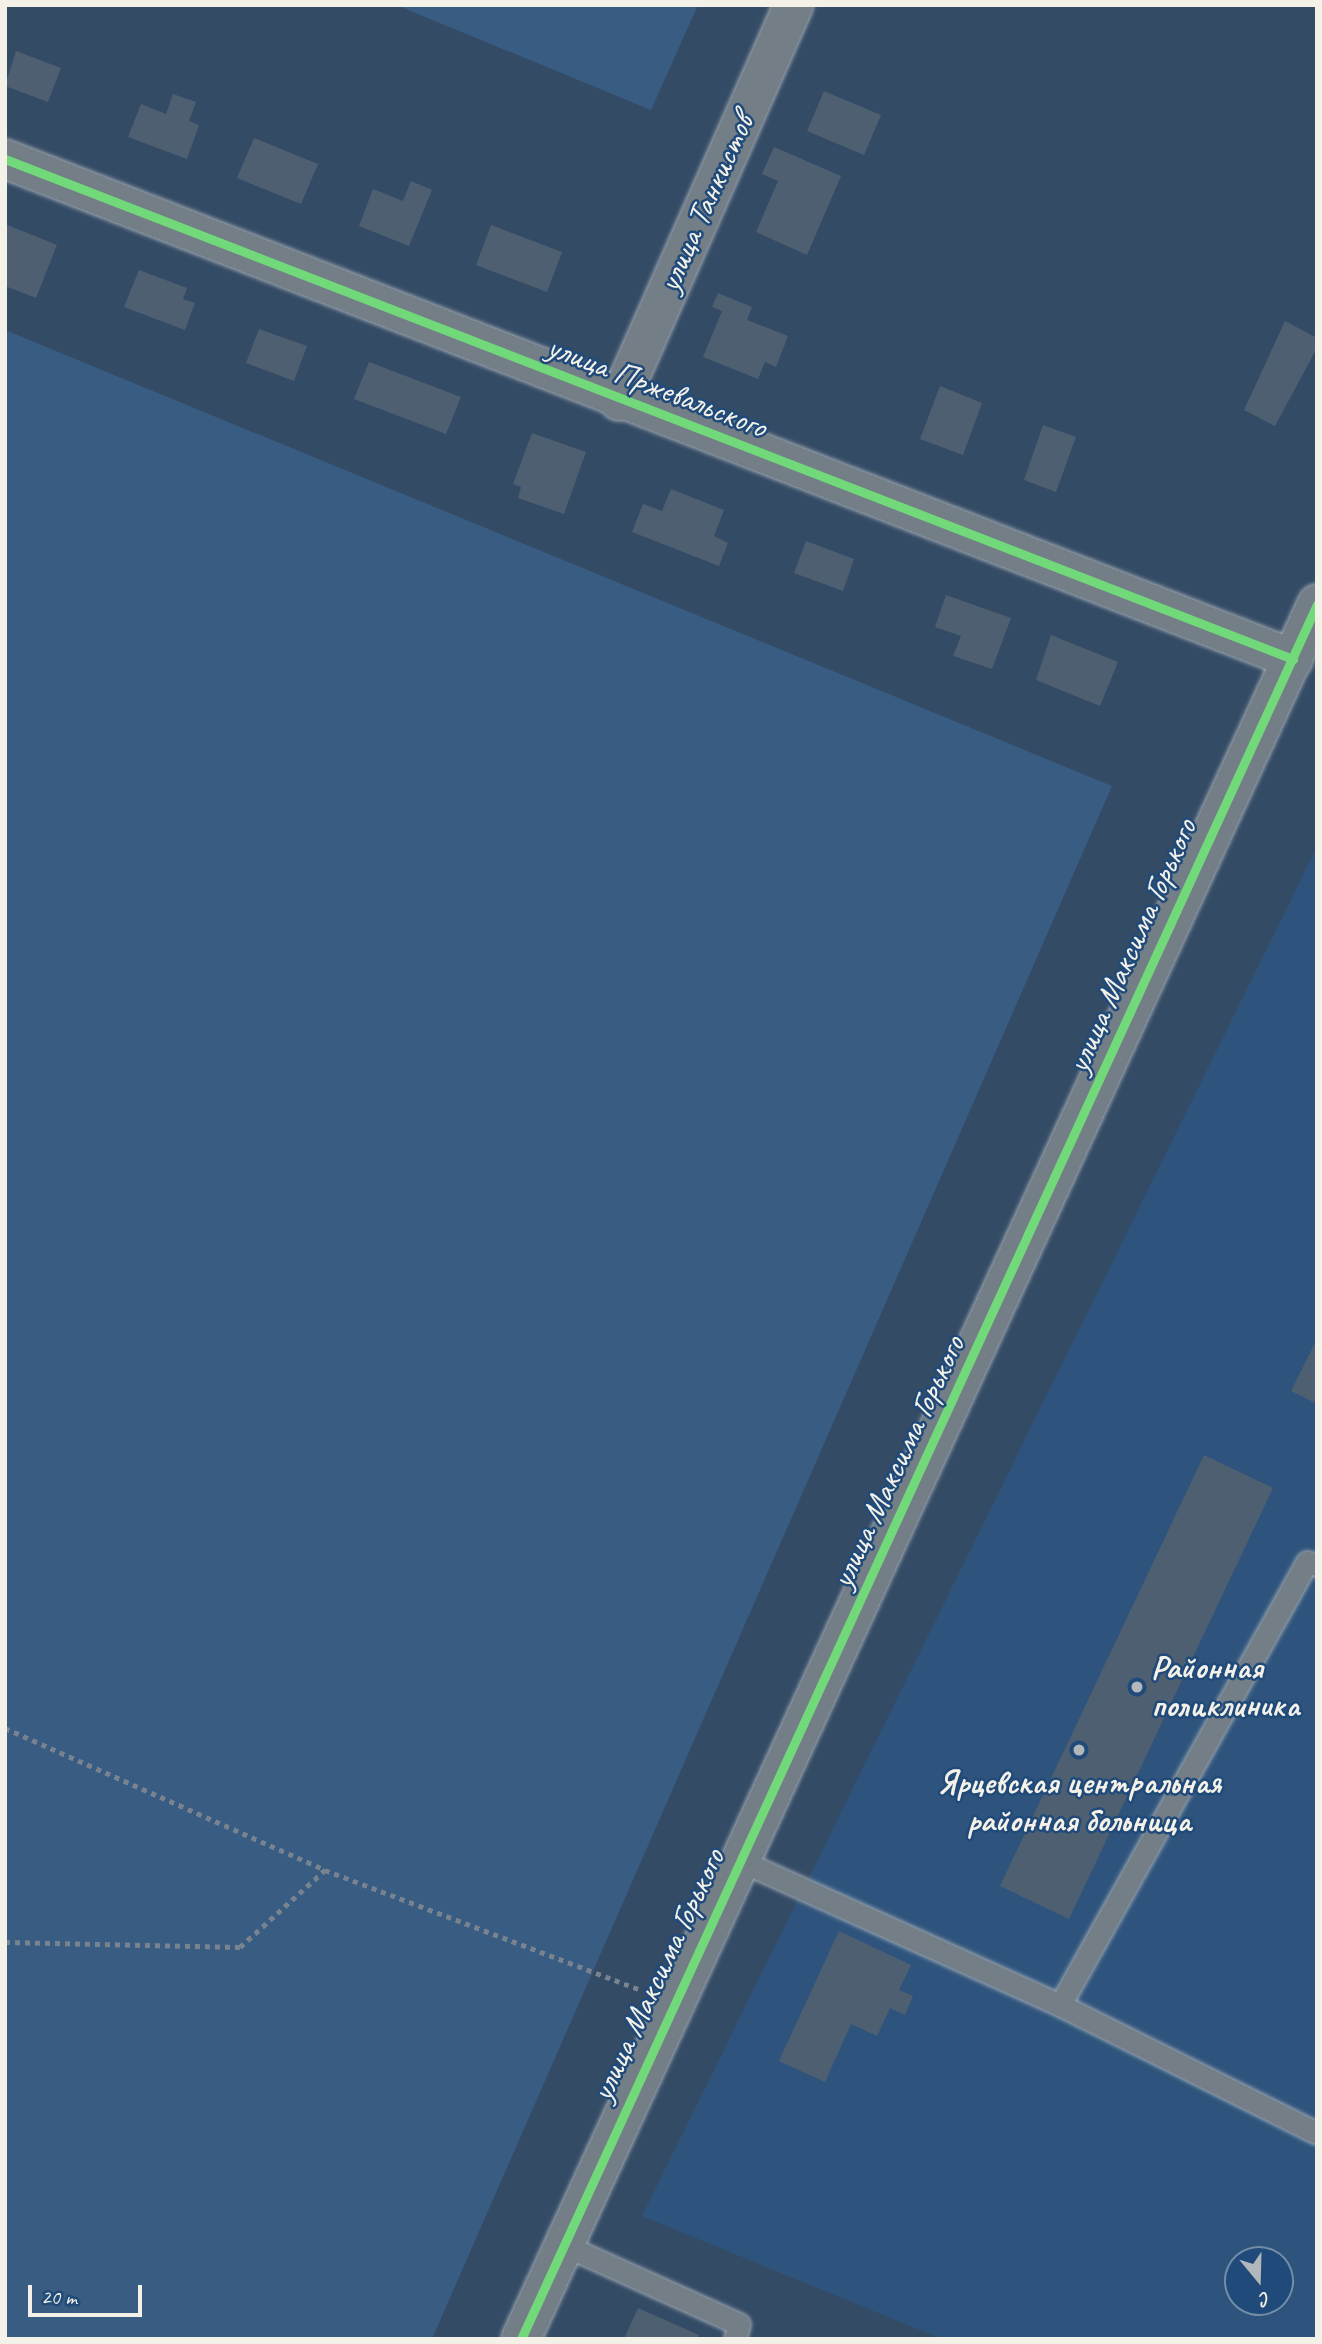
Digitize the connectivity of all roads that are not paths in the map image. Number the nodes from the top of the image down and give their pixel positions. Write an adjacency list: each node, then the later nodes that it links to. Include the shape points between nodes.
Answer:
1 (794, 5): 3 (street, улица Танкистов)
2 (5, 159): 3 (street, улица Пржевальского)
3 (619, 401): 5 (street, улица Пржевальского)
4 (1317, 604): 5 (street, улица Максима Горького)
5 (1293, 659): 7 (street, улица Максима Горького)
6 (1317, 1565): 8 (lane, via 1307,1562)
7 (741, 1861): 8 (lane); 10 (street, улица Максима Горького)
8 (1060, 2006): 9 (lane)
9 (1317, 2133)
10 (564, 2245): 11 (street, улица Максима Горького); 12 (lane, via 739,2324)
11 (521, 2339)
12 (735, 2339)

